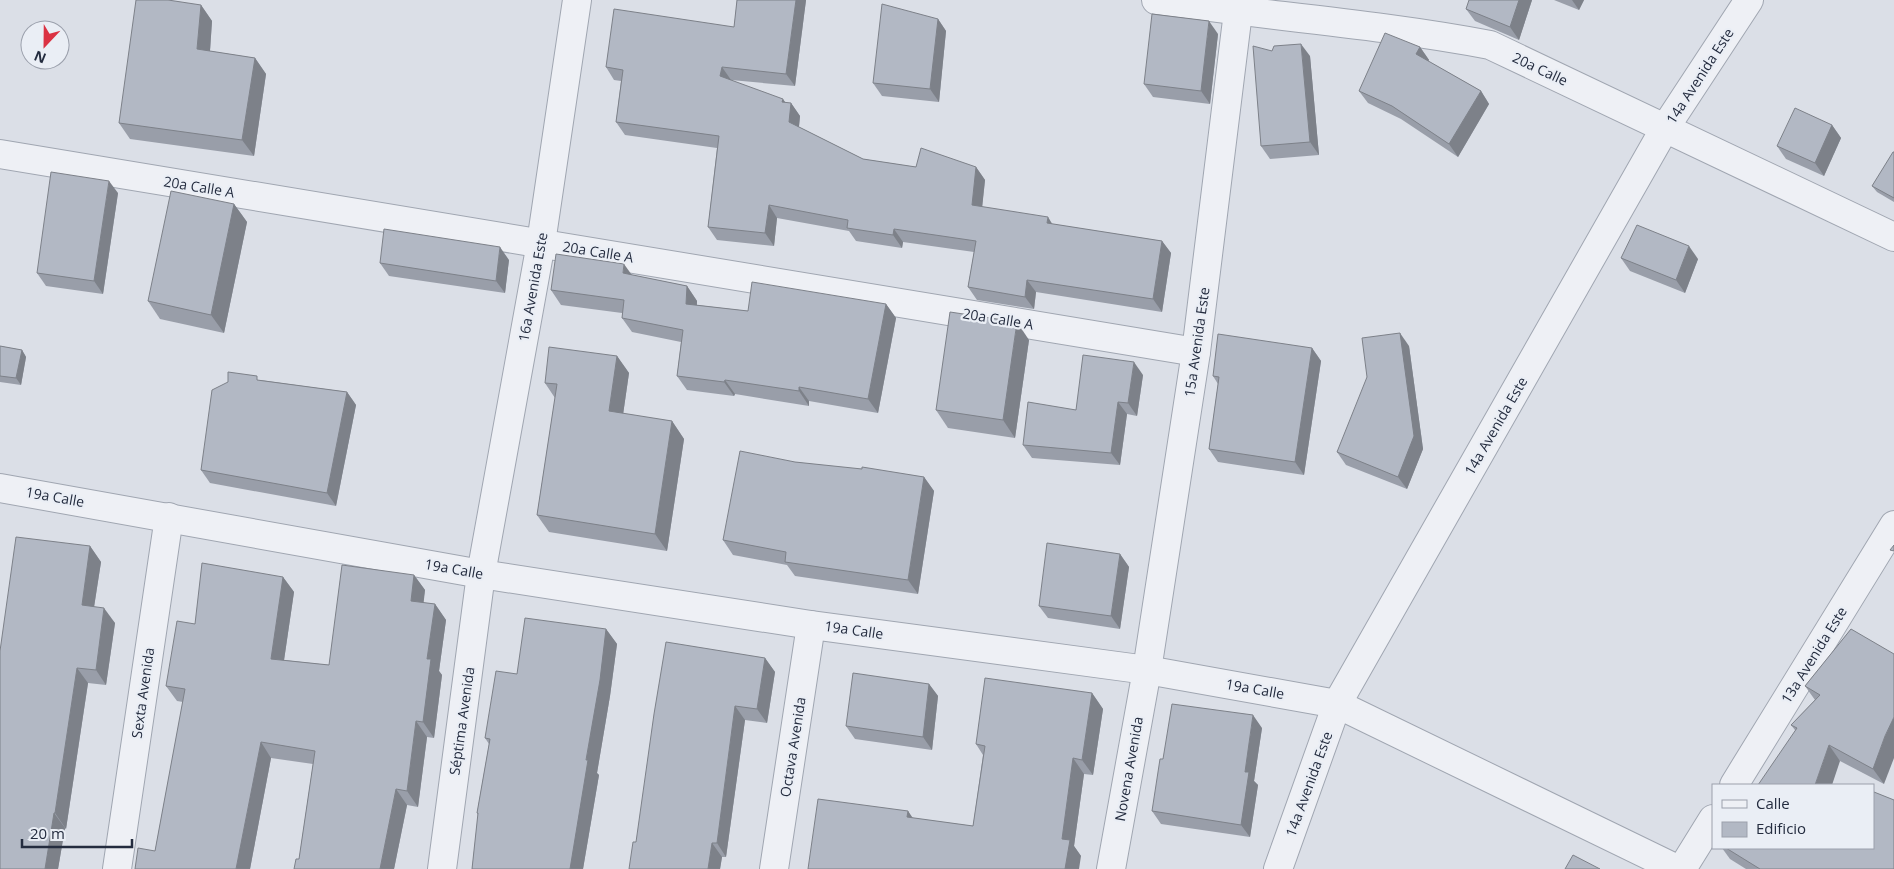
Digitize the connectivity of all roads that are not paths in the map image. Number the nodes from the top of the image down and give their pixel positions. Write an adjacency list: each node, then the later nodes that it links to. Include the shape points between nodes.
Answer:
1 (577, 0): 8 (street, 16a Avenida Este)
2 (1156, 0): 4 (street, 20a Calle)
3 (1749, 0): 5 (street, 14a Avenida Este)
4 (1238, 12): 5 (street, 20a Calle, via 1434,34 1490,45); 9 (street, 15a Avenida Este)
5 (1666, 128): 7 (street, 20a Calle); 16 (street, 14a Avenida Este)
6 (0, 154): 8 (street, 20a Calle A)
7 (1894, 237)
8 (541, 243): 9 (street, 20a Calle A); 13 (street, 16a Avenida Este)
9 (1196, 352): 15 (street, 15a Avenida Este)
10 (0, 488): 11 (street, 19a Calle)
11 (169, 517): 13 (street, 19a Calle); 19 (street, Sexta Avenida)
12 (1894, 525): 17 (street, 13a Avenida Este)
13 (481, 574): 14 (street, 19a Calle); 20 (street, Séptima Avenida)
14 (812, 624): 15 (street, 19a Calle); 21 (street, Octava Avenida)
15 (1147, 670): 16 (street, 19a Calle); 22 (street, Novena Avenida)
16 (1337, 704): 23 (street, 14a Avenida Este); 24 (street, 19a Calle)
17 (1735, 784)
18 (1712, 821): 25 (street)
19 (117, 869)
20 (442, 869)
21 (774, 869)
22 (1111, 869)
23 (1278, 869)
24 (1677, 869)
25 (1682, 869)

